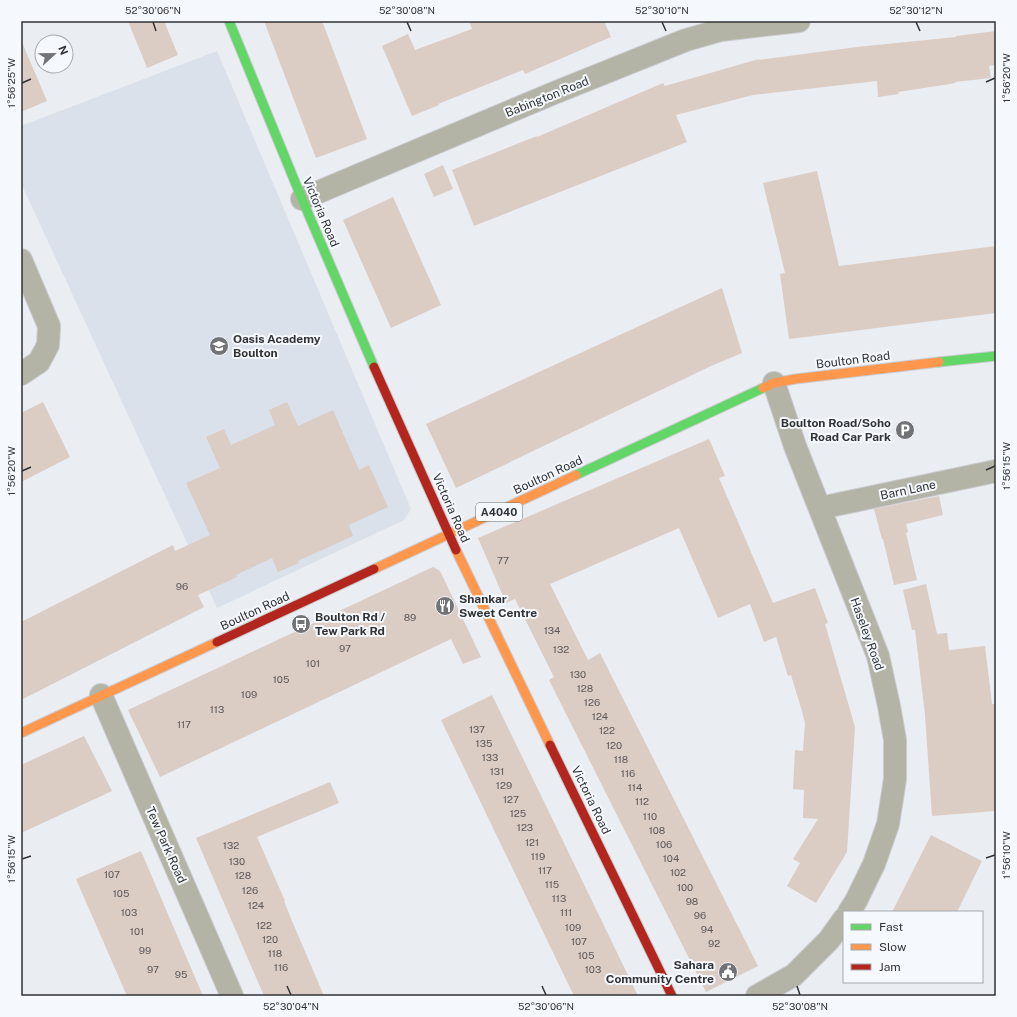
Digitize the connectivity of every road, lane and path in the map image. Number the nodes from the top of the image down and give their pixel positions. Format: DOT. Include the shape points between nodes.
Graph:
graph roads {
  1 [pos="229,21"];
  2 [pos="799,21"];
  3 [pos="302,199"];
  4 [pos="21,260"];
  5 [pos="996,356"];
  6 [pos="21,374"];
  7 [pos="774,383"];
  8 [pos="996,471"];
  9 [pos="820,508"];
  10 [pos="449,535"];
  11 [pos="101,695"];
  12 [pos="21,733"];
  13 [pos="850,911"];
  14 [pos="843,920"];
  15 [pos="232,996"];
  16 [pos="672,996"];
  17 [pos="757,996"];
  1 -- 3 [label="street, Victoria Road"];
  2 -- 3 [label="street, Babington Road" via="721,30 686,40"];
  3 -- 10 [label="street, Victoria Road"];
  4 -- 6 [label="street" via="49,326 48,345 39,362"];
  5 -- 7 [label="street, Boulton Road / A4040"];
  7 -- 9 [label="street, Haseley Road" via="795,446"];
  7 -- 10 [label="street, Boulton Road / A4040"];
  8 -- 9 [label="street, Barn Lane"];
  9 -- 13 [label="street, Haseley Road" via="878,656 895,740 895,779 888,824 874,864"];
  10 -- 11 [label="street, Boulton Road / A4040"];
  10 -- 16 [label="street, Victoria Road"];
  11 -- 12 [label="street, Boulton Road / A4040"];
  11 -- 15 [label="street, Tew Park Road"];
  14 -- 17 [label="street" via="829,940 794,975"];
}
